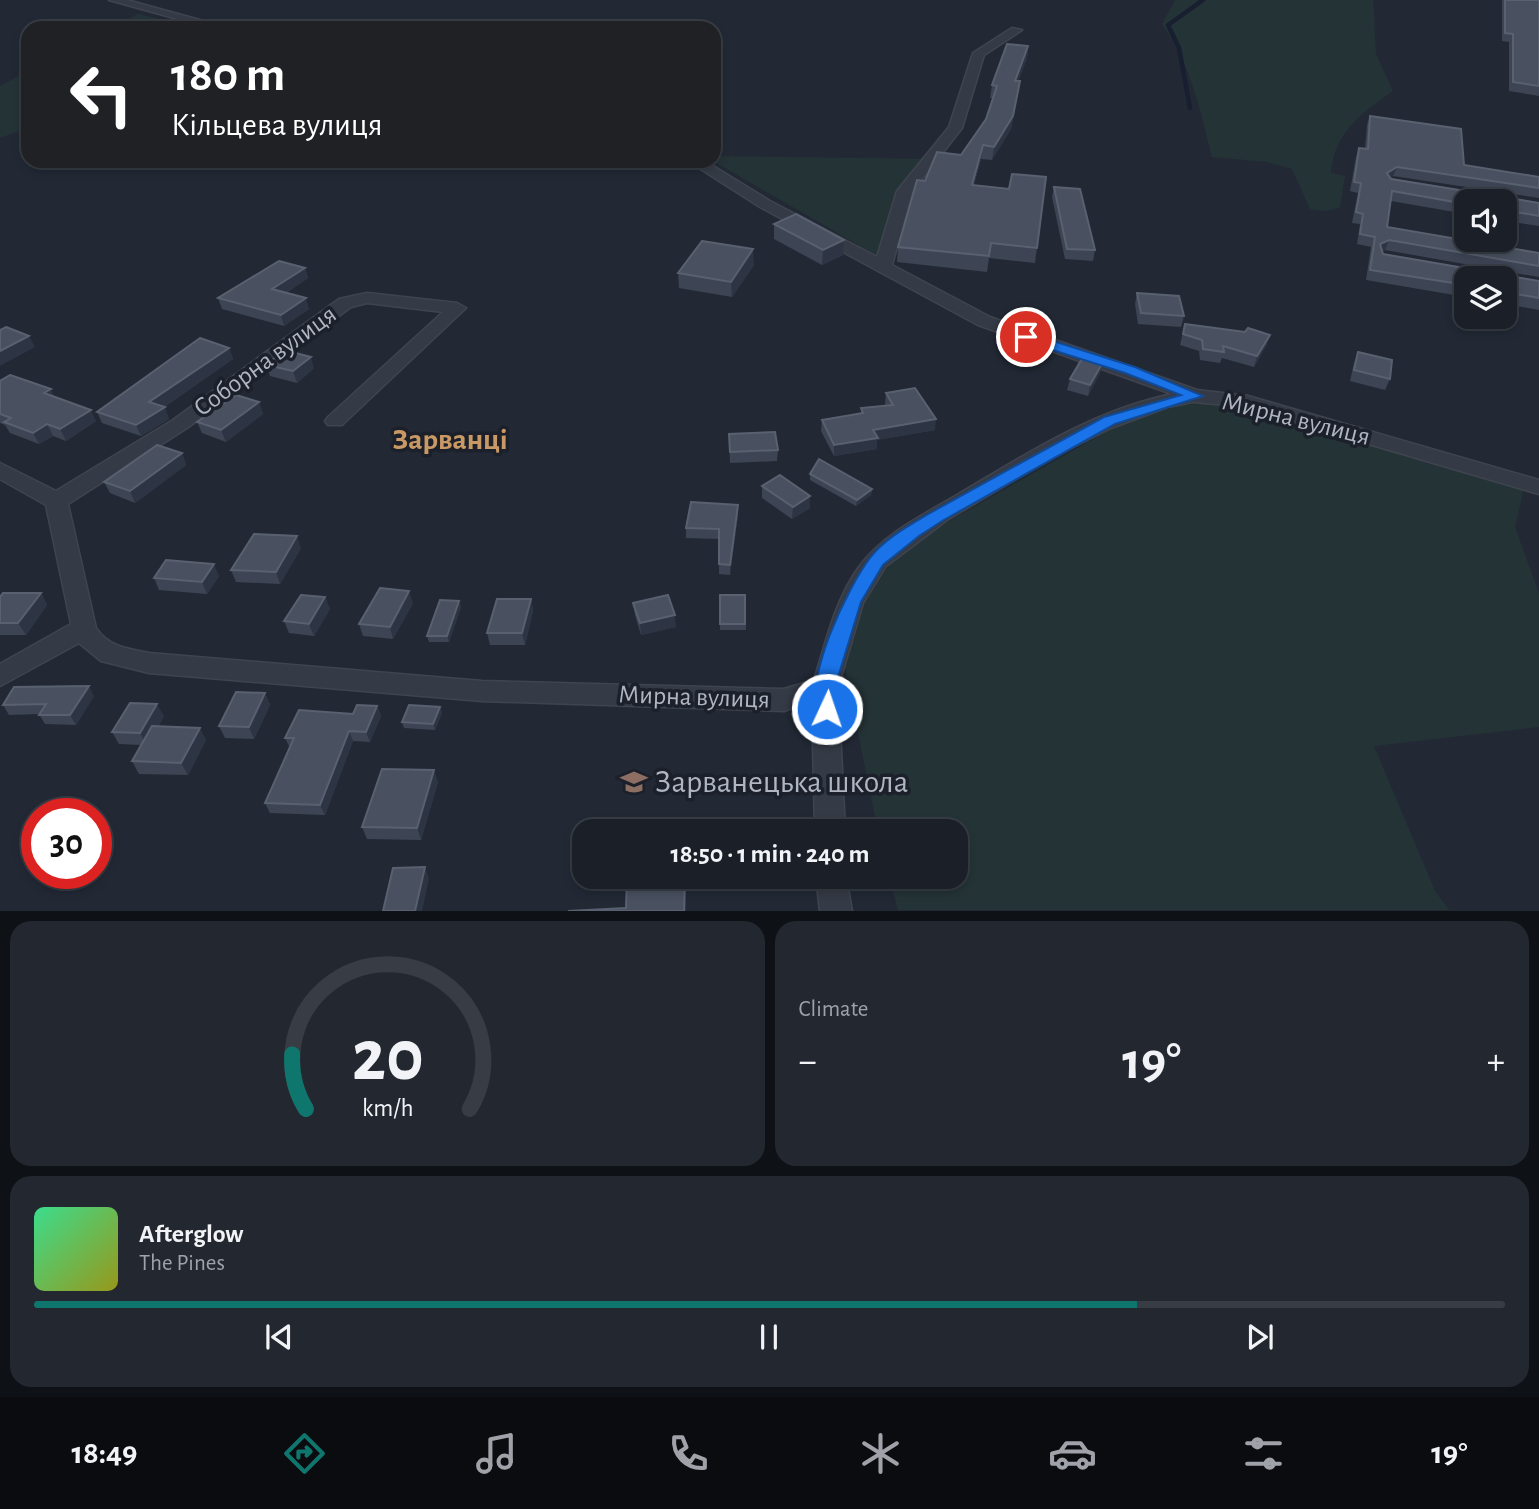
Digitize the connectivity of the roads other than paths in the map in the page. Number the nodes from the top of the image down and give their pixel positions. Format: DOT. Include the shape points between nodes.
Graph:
graph roads {
  1 [pos="114,0"];
  2 [pos="196,21"];
  3 [pos="1016,30"];
  4 [pos="706,168"];
  5 [pos="883,266"];
  6 [pos="1196,396"];
  7 [pos="335,421"];
  8 [pos="0,470"];
  9 [pos="1539,487"];
  10 [pos="56,500"];
  11 [pos="85,628"];
  12 [pos="0,676"];
  13 [pos="825,687"];
  14 [pos="830,819"];
  15 [pos="833,889"];
  16 [pos="836,911"];
  1 -- 2 [label="street"];
  3 -- 5 [label="street" via="979,53 955,128 905,191"];
  4 -- 5 [label="street"];
  5 -- 6 [label="street" via="984,321"];
  6 -- 9 [label="street, Мирна вулиця" via="1241,400"];
  6 -- 13 [label="street, Мирна вулиця" via="1110,420 913,531 877,561 852,602"];
  7 -- 10 [label="street, Соборна вулиця" via="457,308 367,298 345,303 180,424"];
  8 -- 10 [label="street"];
  10 -- 11 [label="street, Мирна вулиця"];
  11 -- 12 [label="street"];
  11 -- 13 [label="street, Мирна вулиця" via="90,643 111,656 149,663 468,690 783,700"];
  13 -- 14 [label="street"];
  15 -- 16 [label="street"];
}
